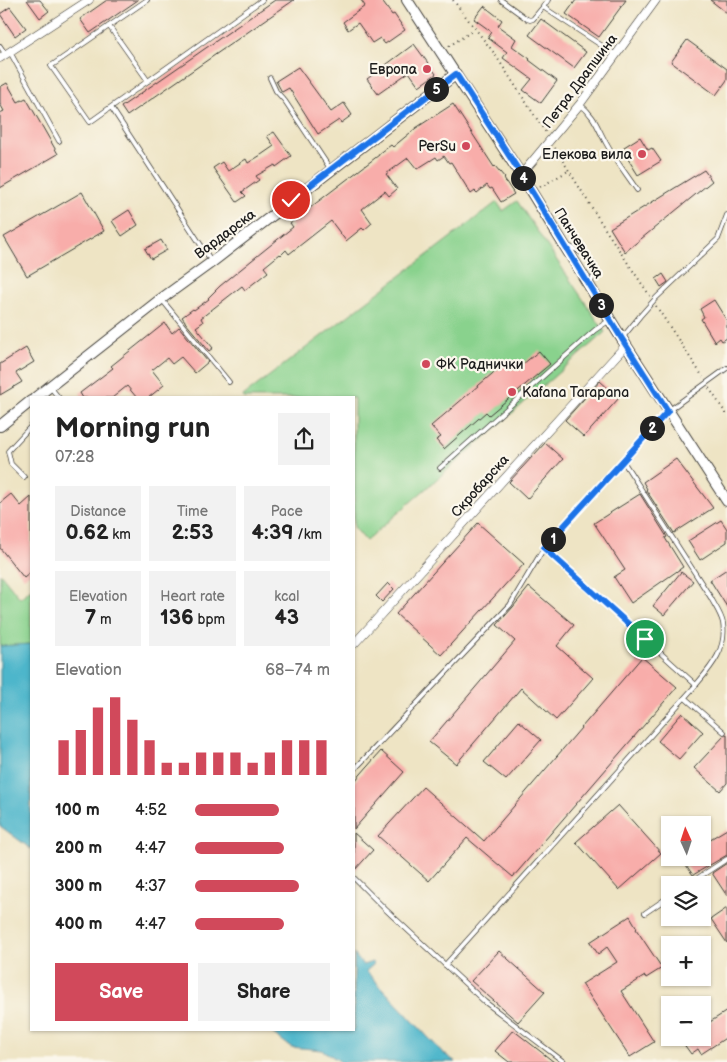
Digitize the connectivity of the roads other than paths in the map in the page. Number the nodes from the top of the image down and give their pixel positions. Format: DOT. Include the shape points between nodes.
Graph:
graph roads {
  1 [pos="89,0"];
  2 [pos="147,0"];
  3 [pos="262,0"];
  4 [pos="407,0"];
  5 [pos="501,0"];
  6 [pos="548,0"];
  7 [pos="656,0"];
  8 [pos="543,6"];
  9 [pos="109,26"];
  10 [pos="0,46"];
  11 [pos="5,55"];
  12 [pos="616,55"];
  13 [pos="456,74"];
  14 [pos="270,78"];
  15 [pos="148,81"];
  16 [pos="580,104"];
  17 [pos="111,107"];
  18 [pos="59,141"];
  19 [pos="331,170"];
  20 [pos="521,174"];
  21 [pos="637,190"];
  22 [pos="727,215"];
  23 [pos="212,262"];
  24 [pos="161,299"];
  25 [pos="610,320"];
  26 [pos="624,342"];
  27 [pos="727,368"];
  28 [pos="229,382"];
  29 [pos="50,386"];
  30 [pos="38,396"];
  31 [pos="58,396"];
  32 [pos="30,402"];
  33 [pos="668,411"];
  34 [pos="0,426"];
  35 [pos="30,427"];
  36 [pos="623,461"];
  37 [pos="440,468"];
  38 [pos="24,477"];
  39 [pos="727,501"];
  40 [pos="544,548"];
  41 [pos="723,621"];
  42 [pos="727,626"];
  43 [pos="355,643"];
  44 [pos="696,685"];
  45 [pos="685,698"];
  46 [pos="724,732"];
  47 [pos="355,769"];
  48 [pos="727,859"];
  49 [pos="701,876"];
  50 [pos="355,879"];
  51 [pos="661,902"];
  52 [pos="645,913"];
  53 [pos="446,965"];
  54 [pos="564,1062"];
  1 -- 11 [label="street"];
  2 -- 9 [label="lane"];
  3 -- 15 [label="lane"];
  4 -- 13 [label="street, Панчевачка"];
  5 -- 8 [label="lane" via="530,20"];
  6 -- 8 [label="lane"];
  7 -- 12 [label="street, Петра Драпшина"];
  8 -- 12 [label="lane"];
  9 -- 15 [label="lane"];
  9 -- 17 [label="lane" via="51,66 90,122"];
  10 -- 11 [label="lane"];
  11 -- 18 [label="lane"];
  12 -- 16 [label="street, Петра Драпшина"];
  13 -- 19 [label="street, Вардарска"];
  13 -- 20 [label="street, Панчевачка"];
  14 -- 19 [label="lane"];
  15 -- 17 [label="lane"];
  16 -- 20 [label="street, Петра Драпшина"];
  16 -- 21 [label="lane" via="590,112 606,144"];
  17 -- 23 [label="lane"];
  19 -- 23 [label="street, Вардарска"];
  20 -- 25 [label="street, Панчевачка"];
  22 -- 26 [label="lane" via="718,239 653,301"];
  23 -- 24 [label="street, Вардарска"];
  24 -- 28 [label="lane"];
  24 -- 29 [label="street, Вардарска"];
  25 -- 26 [label="street, Панчевачка"];
  25 -- 37 [label="lane"];
  26 -- 33 [label="street, Панчевачка"];
  26 -- 43 [label="street, Скробарска"];
  27 -- 33 [label="lane"];
  29 -- 30 [label="street, Вардарска"];
  29 -- 31 [label="lane"];
  32 -- 34 [label="street"];
  33 -- 36 [label="lane"];
  33 -- 39 [label="street, Панчевачка"];
  35 -- 38 [label="lane" via="8,451 11,464"];
  36 -- 40 [label="lane"];
  36 -- 41 [label="lane"];
  40 -- 44 [label="lane"];
  40 -- 47 [label="lane" via="510,605"];
  41 -- 42 [label="lane"];
  41 -- 44 [label="lane" via="724,647"];
  44 -- 45 [label="lane"];
  45 -- 46 [label="lane"];
  45 -- 53 [label="lane"];
  48 -- 49 [label="lane"];
  50 -- 53 [label="lane"];
  51 -- 52 [label="lane"];
  53 -- 54 [label="lane" via="485,1002"];
}
